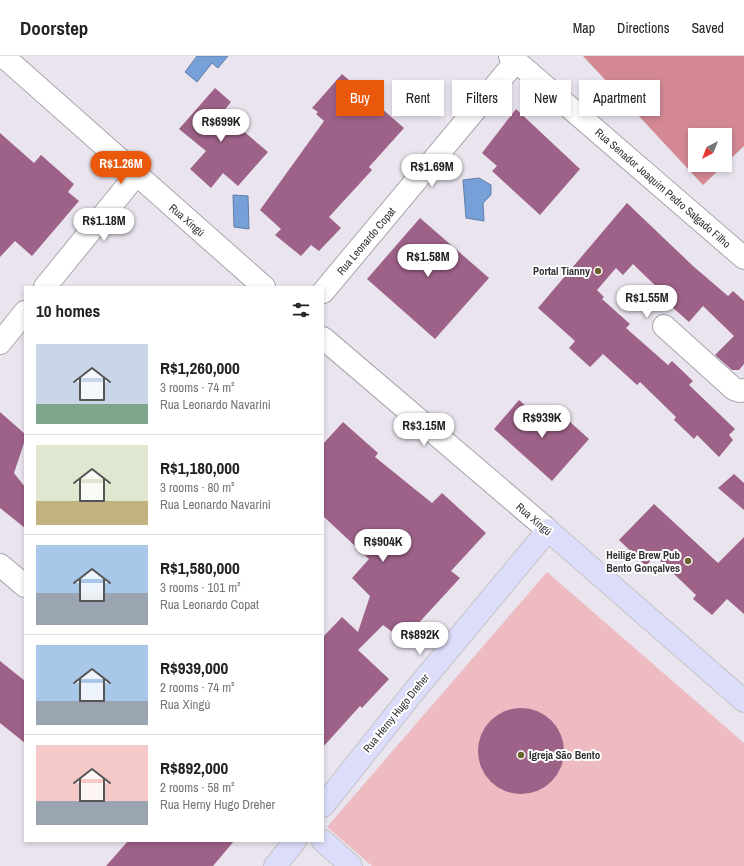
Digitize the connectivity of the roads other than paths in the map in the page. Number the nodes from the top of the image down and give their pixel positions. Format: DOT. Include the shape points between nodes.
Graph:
graph roads {
  1 [pos="2,56"];
  2 [pos="513,58"];
  3 [pos="136,175"];
  4 [pos="744,258"];
  5 [pos="46,286"];
  6 [pos="263,286"];
  7 [pos="324,291"];
  8 [pos="24,313"];
  9 [pos="664,326"];
  10 [pos="324,339"];
  11 [pos="0,343"];
  12 [pos="744,390"];
  13 [pos="548,530"];
  14 [pos="0,565"];
  15 [pos="24,585"];
  16 [pos="744,701"];
  17 [pos="324,805"];
  18 [pos="294,842"];
  19 [pos="324,842"];
  20 [pos="275,866"];
  21 [pos="351,866"];
  1 -- 3 [label="street, Rua Xingú"];
  2 -- 4 [label="street, Rua Senador Joaquim Pedro Salgado Filho"];
  2 -- 7 [label="street, Rua Leonardo Copat"];
  3 -- 5 [label="street"];
  3 -- 6 [label="street, Rua Xingú"];
  8 -- 11 [label="street"];
  9 -- 12 [label="street" via="734,390"];
  10 -- 13 [label="street, Rua Xingú"];
  13 -- 16 [label="main road, Rua Xingú"];
  13 -- 17 [label="main road, Rua Herny Hugo Dreher" via="410,695"];
  14 -- 15 [label="street"];
  18 -- 20 [label="main road"];
  19 -- 21 [label="main road"];
}
